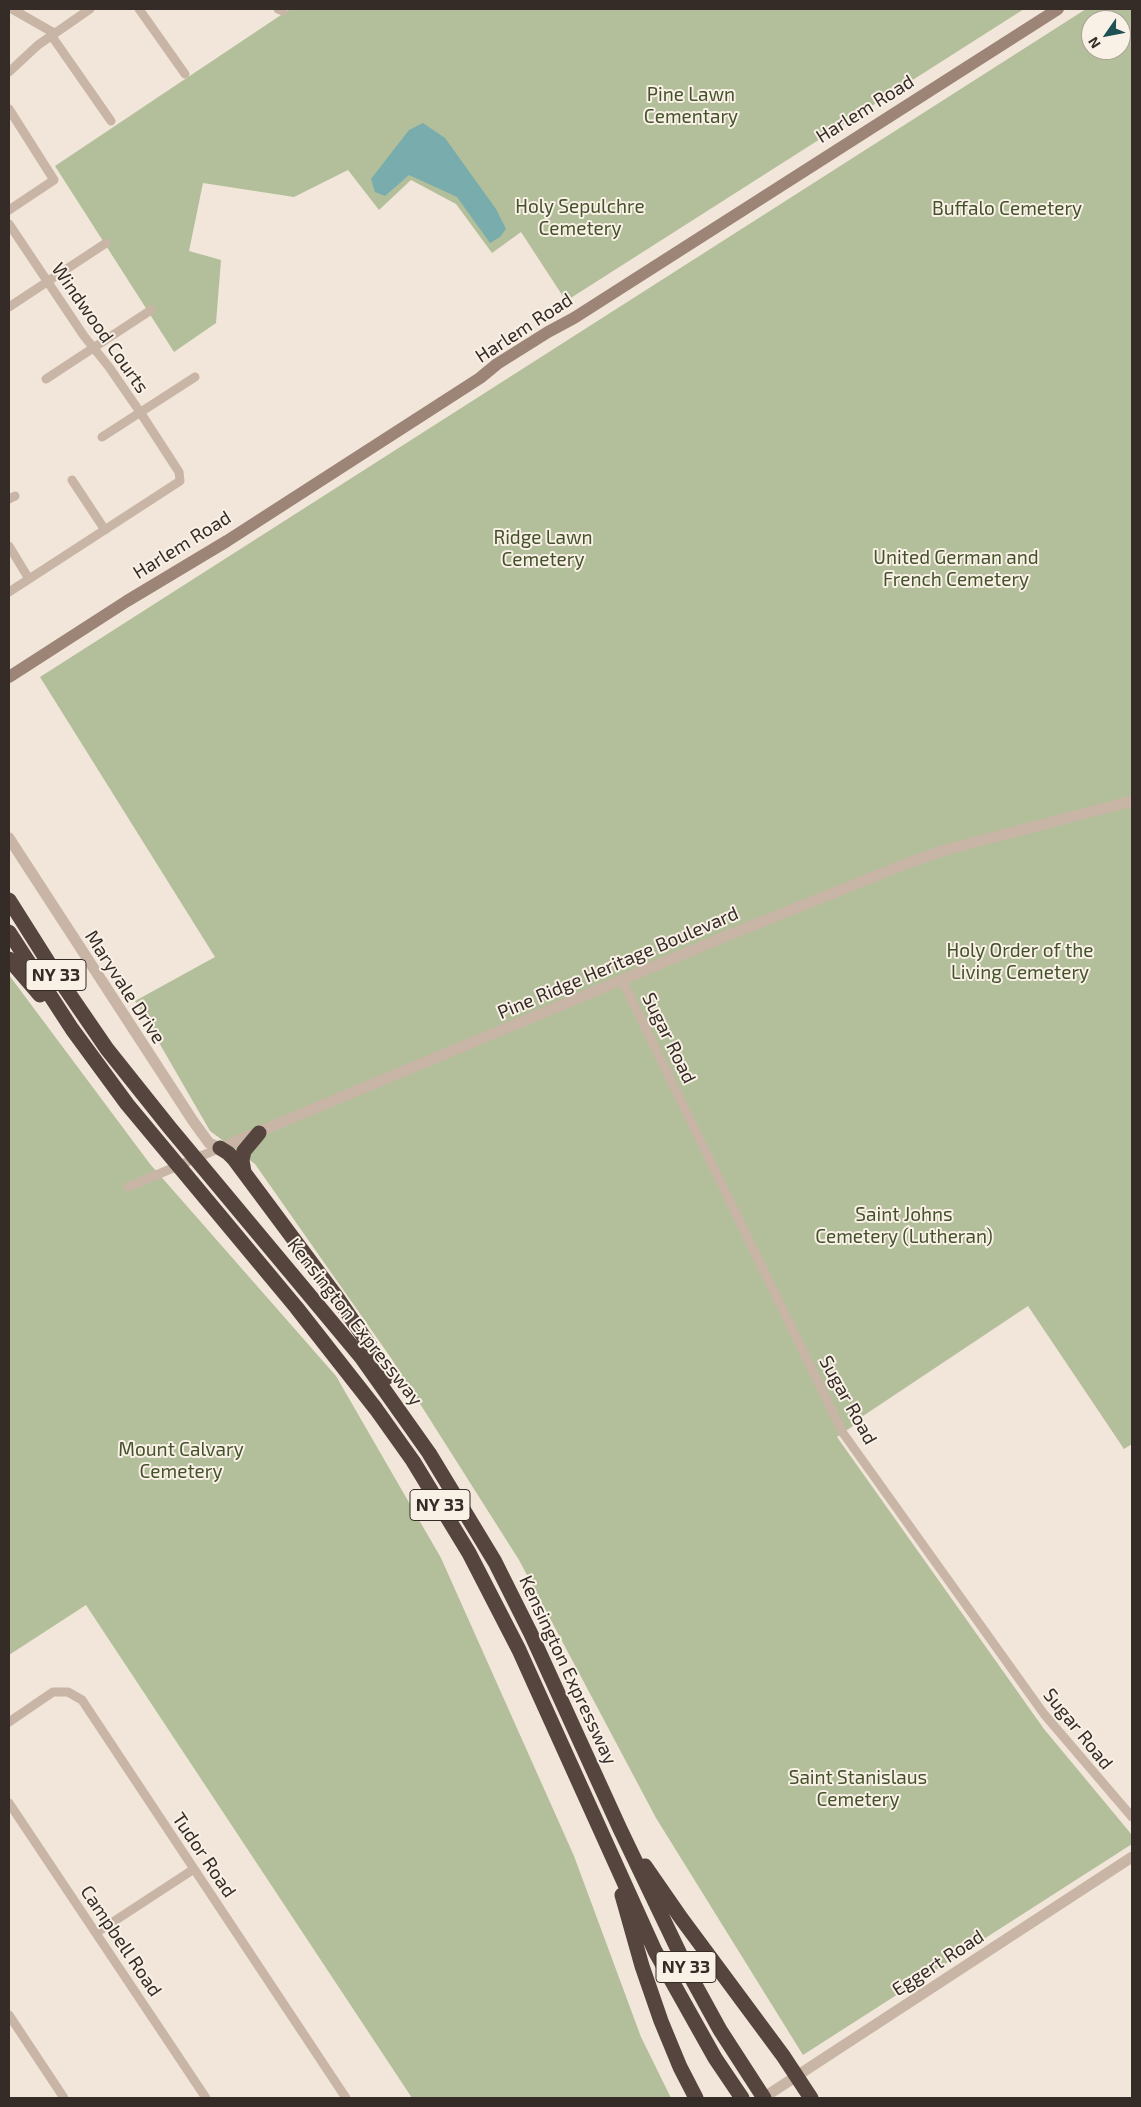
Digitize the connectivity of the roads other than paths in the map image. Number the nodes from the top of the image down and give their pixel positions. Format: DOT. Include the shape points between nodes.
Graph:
graph roads {
  1 [pos="12,9"];
  2 [pos="90,9"];
  3 [pos="139,9"];
  4 [pos="1058,9"];
  5 [pos="52,34"];
  6 [pos="9,72"];
  7 [pos="185,74"];
  8 [pos="9,109"];
  9 [pos="111,121"];
  10 [pos="9,210"];
  11 [pos="9,224"];
  12 [pos="106,243"];
  13 [pos="47,282"];
  14 [pos="9,307"];
  15 [pos="151,310"];
  16 [pos="95,347"];
  17 [pos="194,377"];
  18 [pos="46,379"];
  19 [pos="140,412"];
  20 [pos="102,437"];
  21 [pos="72,480"];
  22 [pos="105,530"];
  23 [pos="9,546"];
  24 [pos="30,579"];
  25 [pos="9,592"];
  26 [pos="9,677"];
  27 [pos="1132,801"];
  28 [pos="9,838"];
  29 [pos="9,900"];
  30 [pos="9,932"];
  31 [pos="9,959"];
  32 [pos="622,980"];
  33 [pos="72,1029"];
  34 [pos="259,1133"];
  35 [pos="214,1151"];
  36 [pos="244,1172"];
  37 [pos="128,1187"];
  38 [pos="405,1417"];
  39 [pos="9,1722"];
  40 [pos="9,1802"];
  41 [pos="1132,1817"];
  42 [pos="620,1829"];
  43 [pos="610,1851"];
  44 [pos="1132,1857"];
  45 [pos="194,1868"];
  46 [pos="96,1933"];
  47 [pos="9,2015"];
  48 [pos="794,2078"];
  49 [pos="64,2098"];
  50 [pos="206,2098"];
  51 [pos="346,2098"];
  52 [pos="696,2098"];
  53 [pos="742,2098"];
  54 [pos="763,2098"];
  55 [pos="811,2098"];
  1 -- 5 [label="street"];
  2 -- 5 [label="street"];
  3 -- 7 [label="street"];
  4 -- 26 [label="main road, Harlem Road"];
  5 -- 6 [label="street"];
  5 -- 9 [label="street"];
  8 -- 10 [label="street" via="54,180"];
  11 -- 13 [label="street, Windwood Courts"];
  12 -- 13 [label="street"];
  13 -- 14 [label="street"];
  13 -- 16 [label="street, Windwood Courts"];
  15 -- 16 [label="street"];
  16 -- 18 [label="street"];
  16 -- 19 [label="street, Windwood Courts"];
  17 -- 19 [label="street"];
  19 -- 20 [label="street, Windwood Courts"];
  19 -- 22 [label="street" via="179,472 180,481"];
  21 -- 22 [label="street"];
  22 -- 24 [label="street"];
  23 -- 24 [label="street"];
  24 -- 25 [label="street"];
  27 -- 32 [label="street, Pine Ridge Heritage Boulevard" via="908,862"];
  28 -- 35 [label="street, Maryvale Drive"];
  29 -- 38 [label="highway, Kensington Expressway / NY 33" via="107,1049 361,1357"];
  30 -- 33 [label="highway, Kensington Expressway / NY 33"];
  31 -- 33 [label="highway"];
  32 -- 34 [label="street, Pine Ridge Heritage Boulevard"];
  32 -- 41 [label="street, Sugar Road" via="843,1433 1044,1714"];
  33 -- 43 [label="highway, Kensington Expressway / NY 33" via="121,1097 337,1358 413,1461 469,1553 519,1650"];
  34 -- 35 [label="street, Pine Ridge Heritage Boulevard"];
  34 -- 36 [label="highway" via="244,1151"];
  35 -- 36 [label="highway" via="228,1153"];
  35 -- 37 [label="street, Pine Ridge Heritage Boulevard"];
  36 -- 38 [label="highway" via="370,1346"];
  38 -- 42 [label="highway, Kensington Expressway / NY 33" via="495,1562"];
  39 -- 45 [label="street, Tudor Road" via="53,1692 68,1692 82,1700"];
  40 -- 46 [label="street, Campbell Road"];
  42 -- 48 [label="highway"];
  42 -- 54 [label="highway, Kensington Expressway / NY 33" via="692,1979"];
  43 -- 52 [label="highway" via="646,1980 671,2047"];
  43 -- 53 [label="highway, Kensington Expressway / NY 33" via="656,1950 715,2058"];
  44 -- 48 [label="street, Eggert Road"];
  45 -- 46 [label="street"];
  45 -- 51 [label="street, Tudor Road"];
  46 -- 50 [label="street, Campbell Road"];
  47 -- 49 [label="street"];
  48 -- 54 [label="street, Eggert Road"];
  48 -- 55 [label="highway"];
}
